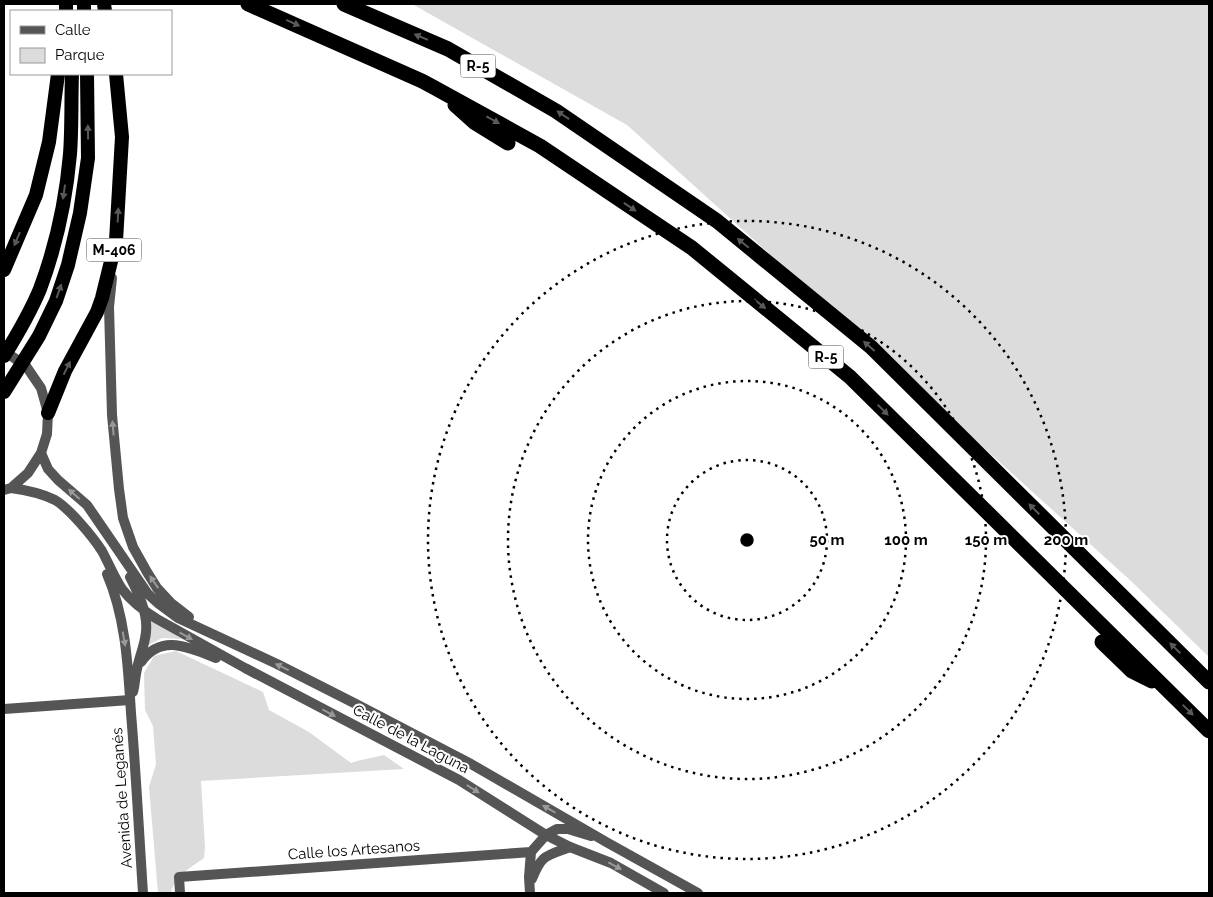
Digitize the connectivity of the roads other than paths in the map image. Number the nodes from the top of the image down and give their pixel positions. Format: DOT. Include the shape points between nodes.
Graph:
graph roads {
  1 [pos="248,4"];
  2 [pos="344,4"];
  3 [pos="58,75"];
  4 [pos="72,75"];
  5 [pos="87,75"];
  6 [pos="116,75"];
  7 [pos="435,88"];
  8 [pos="508,143"];
  9 [pos="116,241"];
  10 [pos="4,270"];
  11 [pos="4,350"];
  12 [pos="4,356"];
  13 [pos="6,390"];
  14 [pos="48,413"];
  15 [pos="41,454"];
  16 [pos="7,489"];
  17 [pos="85,528"];
  18 [pos="106,531"];
  19 [pos="144,611"];
  20 [pos="217,635"];
  21 [pos="1102,642"];
  22 [pos="244,668"];
  23 [pos="137,669"];
  24 [pos="1209,682"];
  25 [pos="1167,689"];
  26 [pos="130,700"];
  27 [pos="4,709"];
  28 [pos="1209,731"];
  29 [pos="546,835"];
  30 [pos="604,841"];
  31 [pos="570,847"];
  32 [pos="531,852"];
  33 [pos="529,889"];
  34 [pos="143,893"];
  35 [pos="180,893"];
  36 [pos="664,893"];
  37 [pos="698,893"];
  1 -- 7 [label="highway, R-5, one-way"];
  24 -- 2 [label="highway, R-5, one-way" via="871,347 717,221 556,110 448,49"];
  3 -- 10 [label="highway, one-way" via="49,142 36,195"];
  4 -- 12 [label="highway, one-way" via="70,154 51,255 23,325"];
  13 -- 5 [label="highway, M-406, one-way" via="56,301 80,213 88,158"];
  9 -- 6 [label="highway, M-406, one-way" via="122,137"];
  7 -- 8 [label="highway" via="474,122"];
  7 -- 25 [label="highway, R-5, one-way" via="540,146 692,248 842,371"];
  14 -- 9 [label="highway, M-406, one-way" via="65,372 97,312"];
  20 -- 9 [label="street, one-way" via="183,613 157,588 133,547 123,518 112,415 109,307"];
  11 -- 14 [label="street" via="26,366 41,388"];
  14 -- 15 [label="street" via="47,434"];
  15 -- 16 [label="street" via="28,473"];
  18 -- 15 [label="street, one-way" via="87,505 48,469"];
  16 -- 17 [label="street" via="35,492 57,501"];
  17 -- 19 [label="street, Calle de la Laguna" via="116,580"];
  17 -- 26 [label="street, Avenida de Leganés, one-way" via="118,603"];
  18 -- 19 [label="street, Avenida de Leganés"];
  18 -- 20 [label="street" via="148,594 178,618"];
  19 -- 22 [label="street, Calle de la Laguna, one-way"];
  19 -- 23 [label="street, Avenida de Leganés" via="146,630"];
  30 -- 20 [label="street, Calle de la Laguna, one-way" via="471,764"];
  21 -- 25 [label="highway" via="1132,670"];
  22 -- 23 [label="street" via="180,645 168,644 147,654"];
  22 -- 29 [label="street, Calle de la Laguna, one-way" via="459,780"];
  23 -- 26 [label="street, Avenida de Leganés"];
  25 -- 28 [label="highway, R-5, one-way"];
  26 -- 27 [label="street"];
  26 -- 34 [label="street, Avenida de Leganés"];
  29 -- 30 [label="street" via="557,829 568,829"];
  29 -- 31 [label="street, Calle de la Laguna"];
  29 -- 32 [label="street"];
  30 -- 37 [label="street, Calle de la Laguna"];
  31 -- 33 [label="street" via="542,859"];
  31 -- 36 [label="street, Calle de la Laguna, one-way" via="611,863"];
  32 -- 33 [label="street"];
  32 -- 35 [label="street, Calle los Artesanos" via="179,877"];
}
